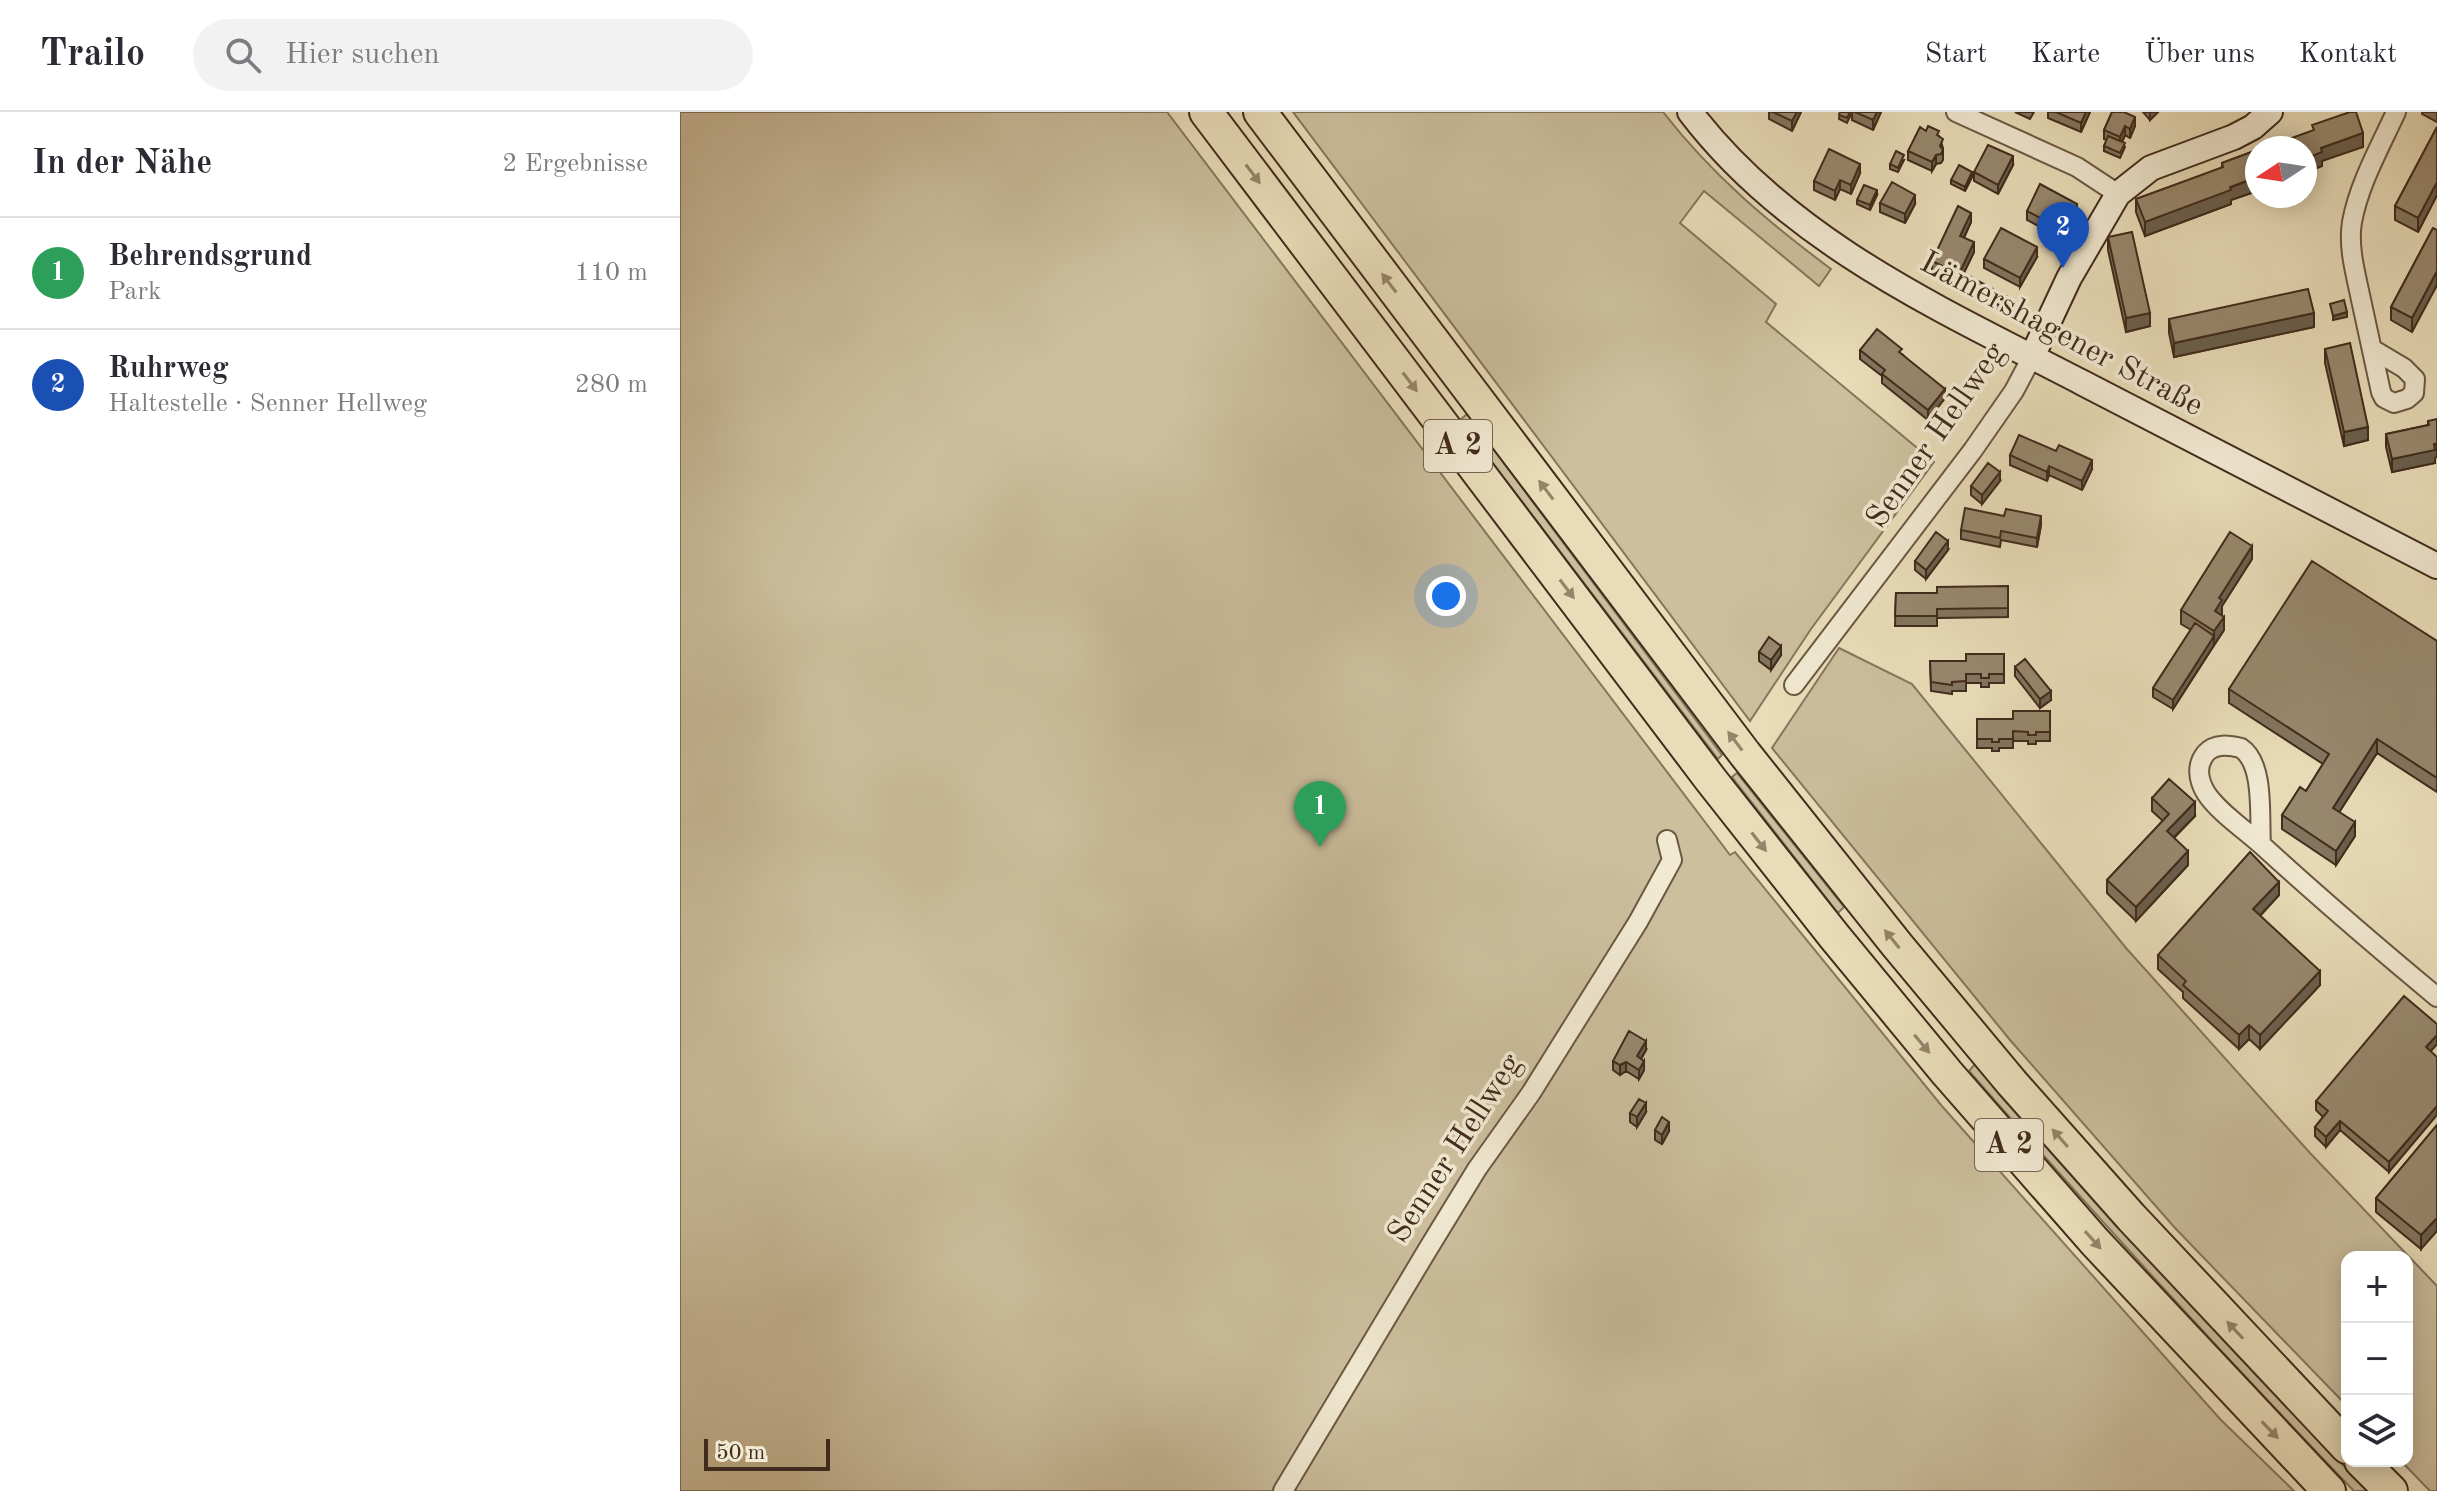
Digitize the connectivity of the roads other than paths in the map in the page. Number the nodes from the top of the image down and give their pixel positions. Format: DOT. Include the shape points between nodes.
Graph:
graph roads {
  1 [pos="1206,112"];
  2 [pos="1260,112"];
  3 [pos="1690,112"];
  4 [pos="1956,112"];
  5 [pos="2270,112"];
  6 [pos="2396,112"];
  7 [pos="2118,194"];
  8 [pos="2372,349"];
  9 [pos="2032,357"];
  10 [pos="2437,566"];
  11 [pos="1794,685"];
  12 [pos="1667,840"];
  13 [pos="2261,844"];
  14 [pos="2437,997"];
  15 [pos="2341,1441"];
  16 [pos="2367,1467"];
  17 [pos="1283,1491"];
  18 [pos="2329,1491"];
  19 [pos="2391,1491"];
  1 -- 18 [label="highway, A 2, one-way" via="1843,948 2095,1242"];
  15 -- 2 [label="highway, A 2, one-way" via="2131,1217 1897,945 1745,754"];
  3 -- 9 [label="main road, Lämershagener Straße" via="1740,169 1822,237 1901,287"];
  4 -- 7 [label="street" via="2077,167"];
  5 -- 7 [label="main road, Senner Hellweg" via="2234,137 2151,168"];
  6 -- 8 [label="street" via="2352,224 2352,256"];
  7 -- 9 [label="main road, Senner Hellweg"];
  9 -- 10 [label="main road, Lämershagener Straße"];
  9 -- 11 [label="street, Senner Hellweg" via="1973,450"];
  12 -- 17 [label="street, Senner Hellweg" via="1672,860 1638,922 1477,1169"];
  13 -- 13 [label="street" via="2253,761 2241,748 2211,749 2200,764 2204,790"];
  13 -- 14 [label="street"];
  16 -- 19 [label="highway"];
}
